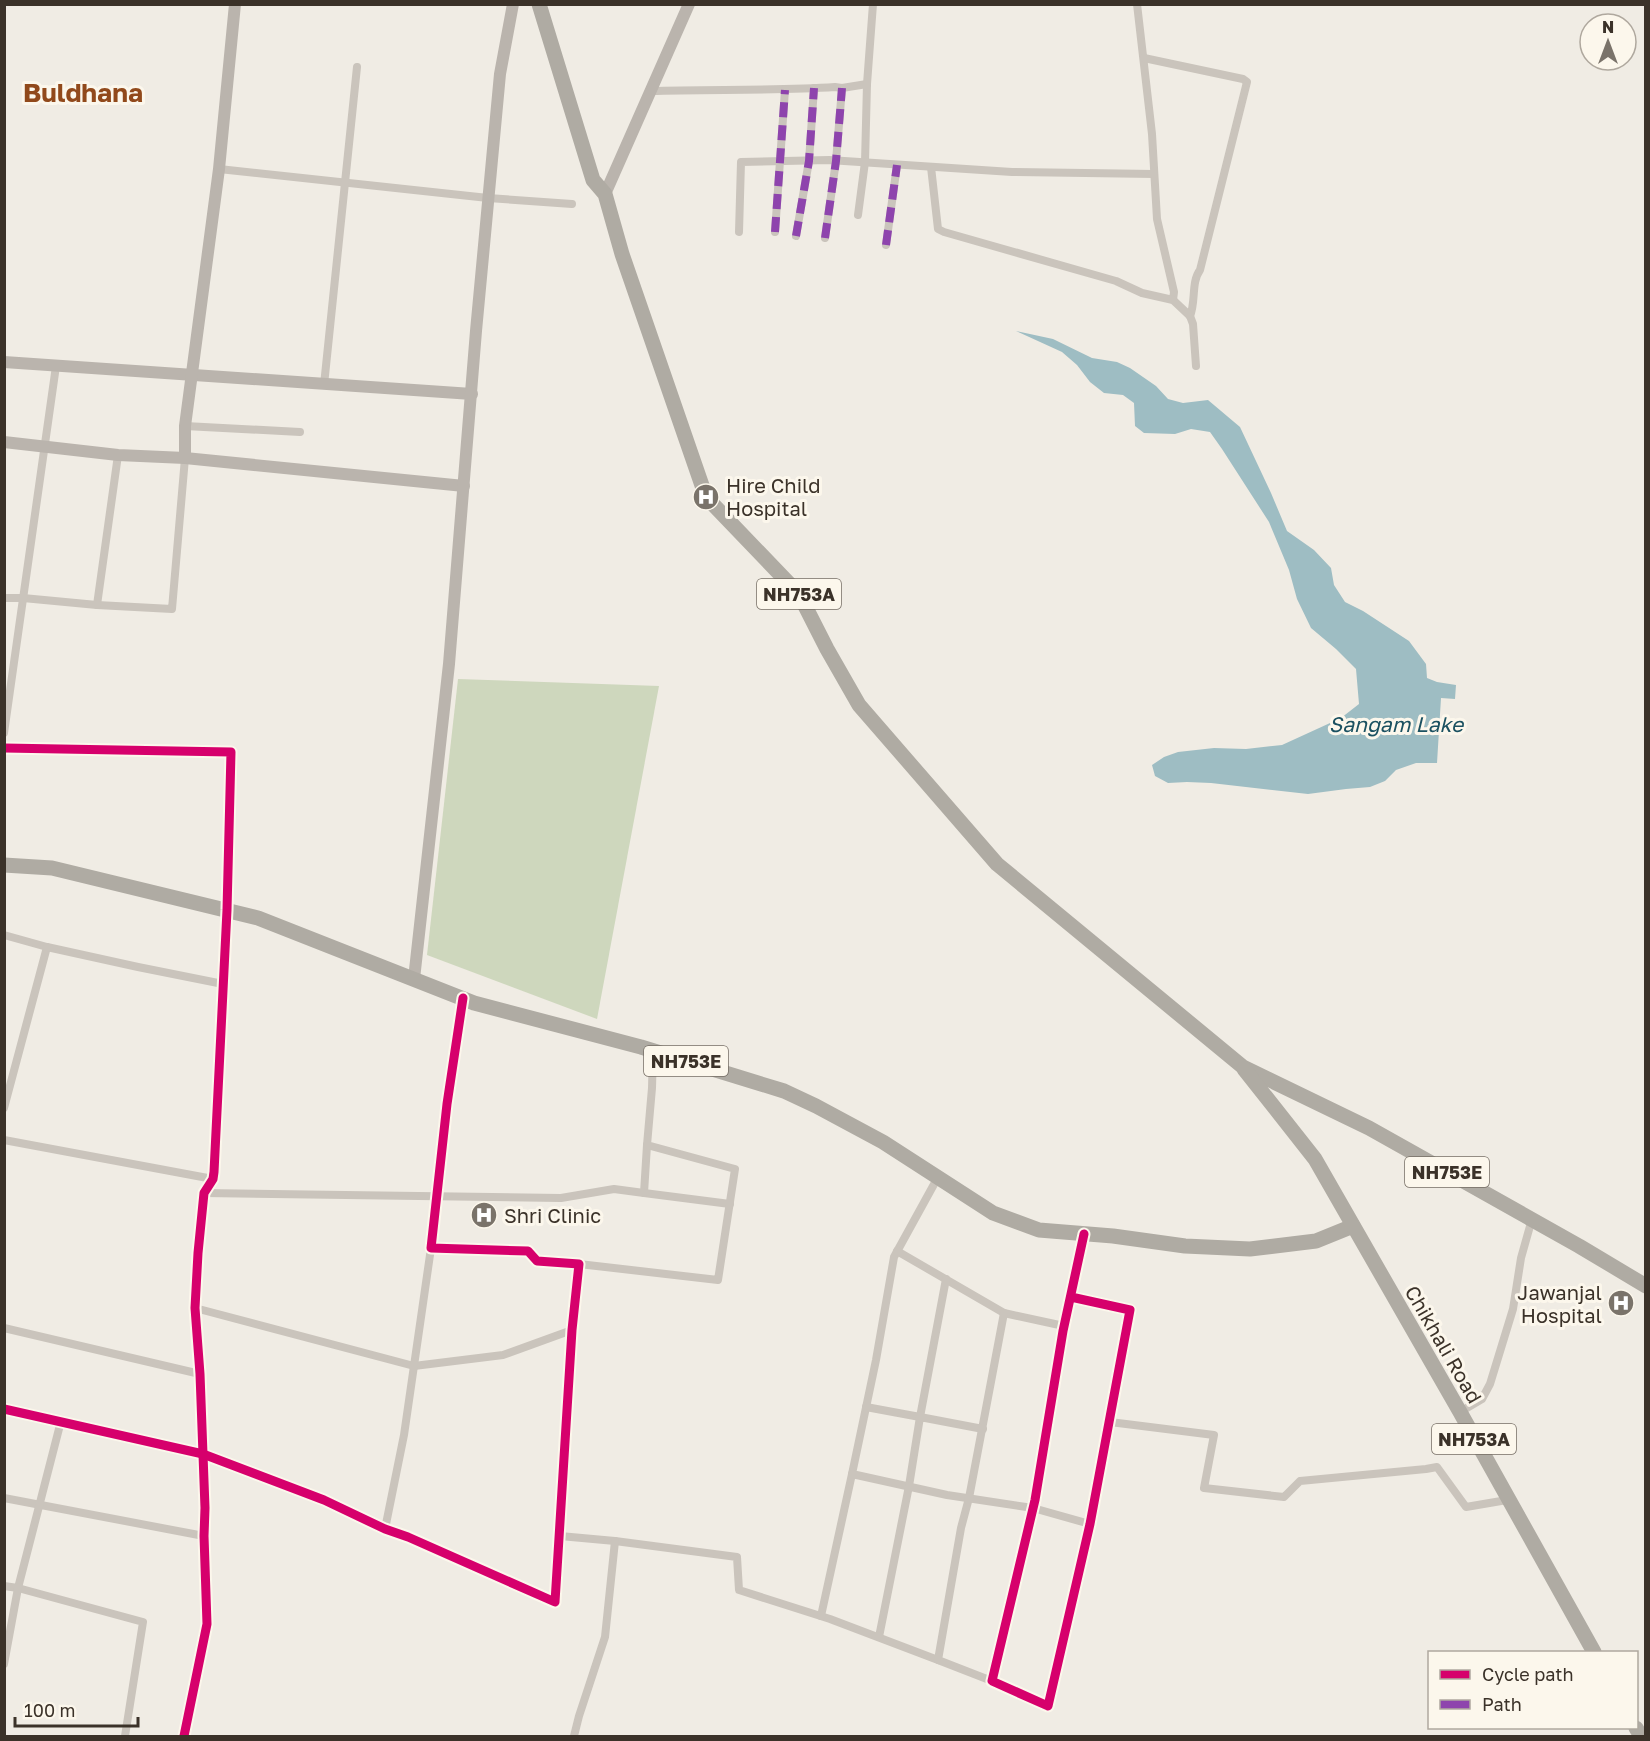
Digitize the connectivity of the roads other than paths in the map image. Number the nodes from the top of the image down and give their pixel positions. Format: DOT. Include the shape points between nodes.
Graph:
graph roads {
  1 [pos="236,4"];
  2 [pos="513,4"];
  3 [pos="539,4"];
  4 [pos="689,4"];
  5 [pos="873,4"];
  6 [pos="1137,4"];
  7 [pos="1144,58"];
  8 [pos="357,67"];
  9 [pos="867,84"];
  10 [pos="814,88"];
  11 [pos="842,88"];
  12 [pos="785,90"];
  13 [pos="650,91"];
  14 [pos="779,161"];
  15 [pos="809,161"];
  16 [pos="836,161"];
  17 [pos="865,162"];
  18 [pos="897,165"];
  19 [pos="931,167"];
  20 [pos="219,169"];
  21 [pos="1154,174"];
  22 [pos="344,182"];
  23 [pos="605,194"];
  24 [pos="489,198"];
  25 [pos="572,204"];
  26 [pos="858,215"];
  27 [pos="739,231"];
  28 [pos="775,232"];
  29 [pos="796,236"];
  30 [pos="825,238"];
  31 [pos="886,245"];
  32 [pos="1173,300"];
  33 [pos="1190,316"];
  34 [pos="4,362"];
  35 [pos="56,366"];
  36 [pos="1196,366"];
  37 [pos="190,373"];
  38 [pos="324,385"];
  39 [pos="472,394"];
  40 [pos="184,426"];
  41 [pos="300,432"];
  42 [pos="4,442"];
  43 [pos="44,446"];
  44 [pos="118,455"];
  45 [pos="185,458"];
  46 [pos="464,486"];
  47 [pos="4,598"];
  48 [pos="23,598"];
  49 [pos="97,605"];
  50 [pos="4,734"];
  51 [pos="4,748"];
  52 [pos="4,865"];
  53 [pos="227,910"];
  54 [pos="4,935"];
  55 [pos="47,947"];
  56 [pos="414,979"];
  57 [pos="223,984"];
  58 [pos="463,998"];
  59 [pos="653,1051"];
  60 [pos="1243,1067"];
  61 [pos="4,1108"];
  62 [pos="4,1140"];
  63 [pos="647,1145"];
  64 [pos="938,1177"];
  65 [pos="213,1179"];
  66 [pos="204,1193"];
  67 [pos="644,1193"];
  68 [pos="437,1197"];
  69 [pos="730,1204"];
  70 [pos="1532,1220"];
  71 [pos="1353,1226"];
  72 [pos="1084,1234"];
  73 [pos="431,1248"];
  74 [pos="897,1251"];
  75 [pos="579,1264"];
  76 [pos="946,1280"];
  77 [pos="1646,1286"];
  78 [pos="1071,1297"];
  79 [pos="195,1308"];
  80 [pos="1004,1313"];
  81 [pos="1064,1326"];
  82 [pos="4,1328"];
  83 [pos="572,1330"];
  84 [pos="414,1366"];
  85 [pos="200,1374"];
  86 [pos="866,1407"];
  87 [pos="4,1408"];
  88 [pos="1460,1412"];
  89 [pos="920,1417"];
  90 [pos="61,1421"];
  91 [pos="1110,1422"];
  92 [pos="983,1429"];
  93 [pos="202,1454"];
  94 [pos="852,1474"];
  95 [pos="909,1486"];
  96 [pos="4,1498"];
  97 [pos="969,1498"];
  98 [pos="1507,1500"];
  99 [pos="39,1505"];
  100 [pos="1033,1508"];
  101 [pos="1090,1524"];
  102 [pos="385,1529"];
  103 [pos="204,1536"];
  104 [pos="560,1536"];
  105 [pos="615,1541"];
  106 [pos="4,1586"];
  107 [pos="18,1588"];
  108 [pos="821,1616"];
  109 [pos="879,1637"];
  110 [pos="1593,1651"];
  111 [pos="938,1660"];
  112 [pos="4,1664"];
  113 [pos="992,1681"];
  114 [pos="125,1737"];
  115 [pos="184,1737"];
  116 [pos="574,1737"];
  1 -- 20 [label="street"];
  2 -- 24 [label="street" via="500,74"];
  3 -- 23 [label="highway, NH753A" via="593,180"];
  4 -- 13 [label="street"];
  5 -- 9 [label="street"];
  6 -- 7 [label="street"];
  7 -- 21 [label="street"];
  7 -- 33 [label="street" via="1247,82 1196,275"];
  8 -- 22 [label="street"];
  9 -- 11 [label="street"];
  9 -- 17 [label="street"];
  10 -- 11 [label="street"];
  10 -- 12 [label="street"];
  10 -- 15 [label="street"];
  11 -- 16 [label="street"];
  12 -- 13 [label="street"];
  12 -- 14 [label="street"];
  13 -- 23 [label="street"];
  14 -- 15 [label="street"];
  14 -- 27 [label="street" via="741,162"];
  14 -- 28 [label="street"];
  15 -- 16 [label="street"];
  15 -- 29 [label="street"];
  16 -- 17 [label="street"];
  16 -- 30 [label="street"];
  17 -- 18 [label="street"];
  17 -- 26 [label="street"];
  18 -- 19 [label="street"];
  18 -- 31 [label="street"];
  19 -- 21 [label="street"];
  19 -- 32 [label="street" via="939,229 944,232"];
  20 -- 22 [label="street"];
  20 -- 37 [label="street"];
  21 -- 32 [label="street" via="1157,219"];
  22 -- 24 [label="street"];
  22 -- 38 [label="street"];
  23 -- 60 [label="highway, NH753A" via="706,497 799,594 859,705 997,864"];
  24 -- 25 [label="street"];
  24 -- 39 [label="street"];
  32 -- 33 [label="street"];
  33 -- 36 [label="street"];
  34 -- 35 [label="street"];
  35 -- 37 [label="street"];
  35 -- 43 [label="street"];
  37 -- 38 [label="street"];
  37 -- 40 [label="street"];
  38 -- 39 [label="street"];
  39 -- 46 [label="street"];
  40 -- 41 [label="street"];
  40 -- 45 [label="street"];
  42 -- 43 [label="street"];
  43 -- 44 [label="street"];
  43 -- 48 [label="street"];
  44 -- 45 [label="street"];
  44 -- 49 [label="street"];
  45 -- 46 [label="street"];
  45 -- 49 [label="street" via="172,609"];
  46 -- 56 [label="street" via="449,664"];
  47 -- 48 [label="street"];
  48 -- 49 [label="street"];
  48 -- 50 [label="street"];
  51 -- 53 [label="street" via="231,752"];
  52 -- 53 [label="highway, NH753E" via="52,868"];
  53 -- 56 [label="highway, NH753E" via="258,918"];
  53 -- 57 [label="street"];
  54 -- 55 [label="street"];
  55 -- 57 [label="street"];
  55 -- 61 [label="street"];
  56 -- 58 [label="highway, NH753E"];
  57 -- 65 [label="street"];
  58 -- 59 [label="highway, NH753E"];
  58 -- 68 [label="street"];
  59 -- 63 [label="street"];
  59 -- 64 [label="highway, NH753E" via="784,1091 883,1142"];
  60 -- 70 [label="highway, NH753E" via="1369,1128"];
  60 -- 71 [label="highway, Chikhali Road / NH753A" via="1315,1160"];
  62 -- 65 [label="street"];
  63 -- 67 [label="street"];
  63 -- 69 [label="street" via="735,1169"];
  64 -- 72 [label="highway, NH753E" via="993,1213 1039,1230"];
  64 -- 74 [label="street"];
  65 -- 66 [label="street"];
  66 -- 68 [label="street"];
  66 -- 79 [label="street"];
  67 -- 68 [label="street" via="614,1189 561,1198"];
  67 -- 69 [label="street"];
  68 -- 73 [label="street"];
  69 -- 75 [label="street" via="718,1280"];
  70 -- 77 [label="highway, NH753E"];
  70 -- 88 [label="street" via="1513,1309 1490,1384 1482,1399"];
  71 -- 72 [label="highway, NH753E" via="1316,1240 1250,1250"];
  71 -- 88 [label="highway, Chikhali Road / NH753A"];
  72 -- 78 [label="street"];
  73 -- 75 [label="street" via="528,1251 537,1261"];
  73 -- 84 [label="street"];
  74 -- 76 [label="street"];
  74 -- 86 [label="street"];
  75 -- 83 [label="street"];
  76 -- 80 [label="street"];
  76 -- 89 [label="street"];
  78 -- 81 [label="street"];
  78 -- 91 [label="street" via="1130,1310"];
  79 -- 84 [label="street"];
  79 -- 85 [label="street"];
  80 -- 81 [label="street"];
  80 -- 92 [label="street"];
  81 -- 100 [label="street"];
  82 -- 85 [label="street"];
  83 -- 84 [label="street" via="503,1355"];
  83 -- 104 [label="street"];
  84 -- 102 [label="street"];
  85 -- 93 [label="street"];
  86 -- 89 [label="street"];
  86 -- 94 [label="street"];
  87 -- 90 [label="street"];
  88 -- 98 [label="highway, Chikhali Road / NH753A"];
  89 -- 92 [label="street"];
  89 -- 95 [label="street"];
  90 -- 93 [label="street"];
  90 -- 99 [label="street"];
  91 -- 98 [label="street" via="1214,1435 1204,1488 1284,1497 1300,1481 1437,1467 1466,1507"];
  91 -- 101 [label="street"];
  92 -- 97 [label="street"];
  93 -- 102 [label="street" via="324,1500"];
  93 -- 103 [label="street"];
  94 -- 95 [label="street"];
  94 -- 108 [label="street"];
  95 -- 97 [label="street"];
  95 -- 109 [label="street"];
  96 -- 99 [label="street"];
  97 -- 100 [label="street"];
  97 -- 111 [label="street"];
  98 -- 110 [label="highway, Chikhali Road / NH753A"];
  99 -- 103 [label="street"];
  99 -- 107 [label="street"];
  100 -- 101 [label="street"];
  100 -- 113 [label="street"];
  101 -- 113 [label="street" via="1048,1706"];
  102 -- 104 [label="street" via="555,1602"];
  103 -- 115 [label="street" via="207,1624"];
  104 -- 105 [label="street"];
  105 -- 108 [label="street" via="737,1557 739,1590"];
  105 -- 116 [label="street" via="605,1637"];
  106 -- 107 [label="street"];
  107 -- 112 [label="street"];
  107 -- 114 [label="street" via="143,1622"];
  108 -- 109 [label="street"];
  109 -- 111 [label="street"];
  111 -- 113 [label="street"];
}
